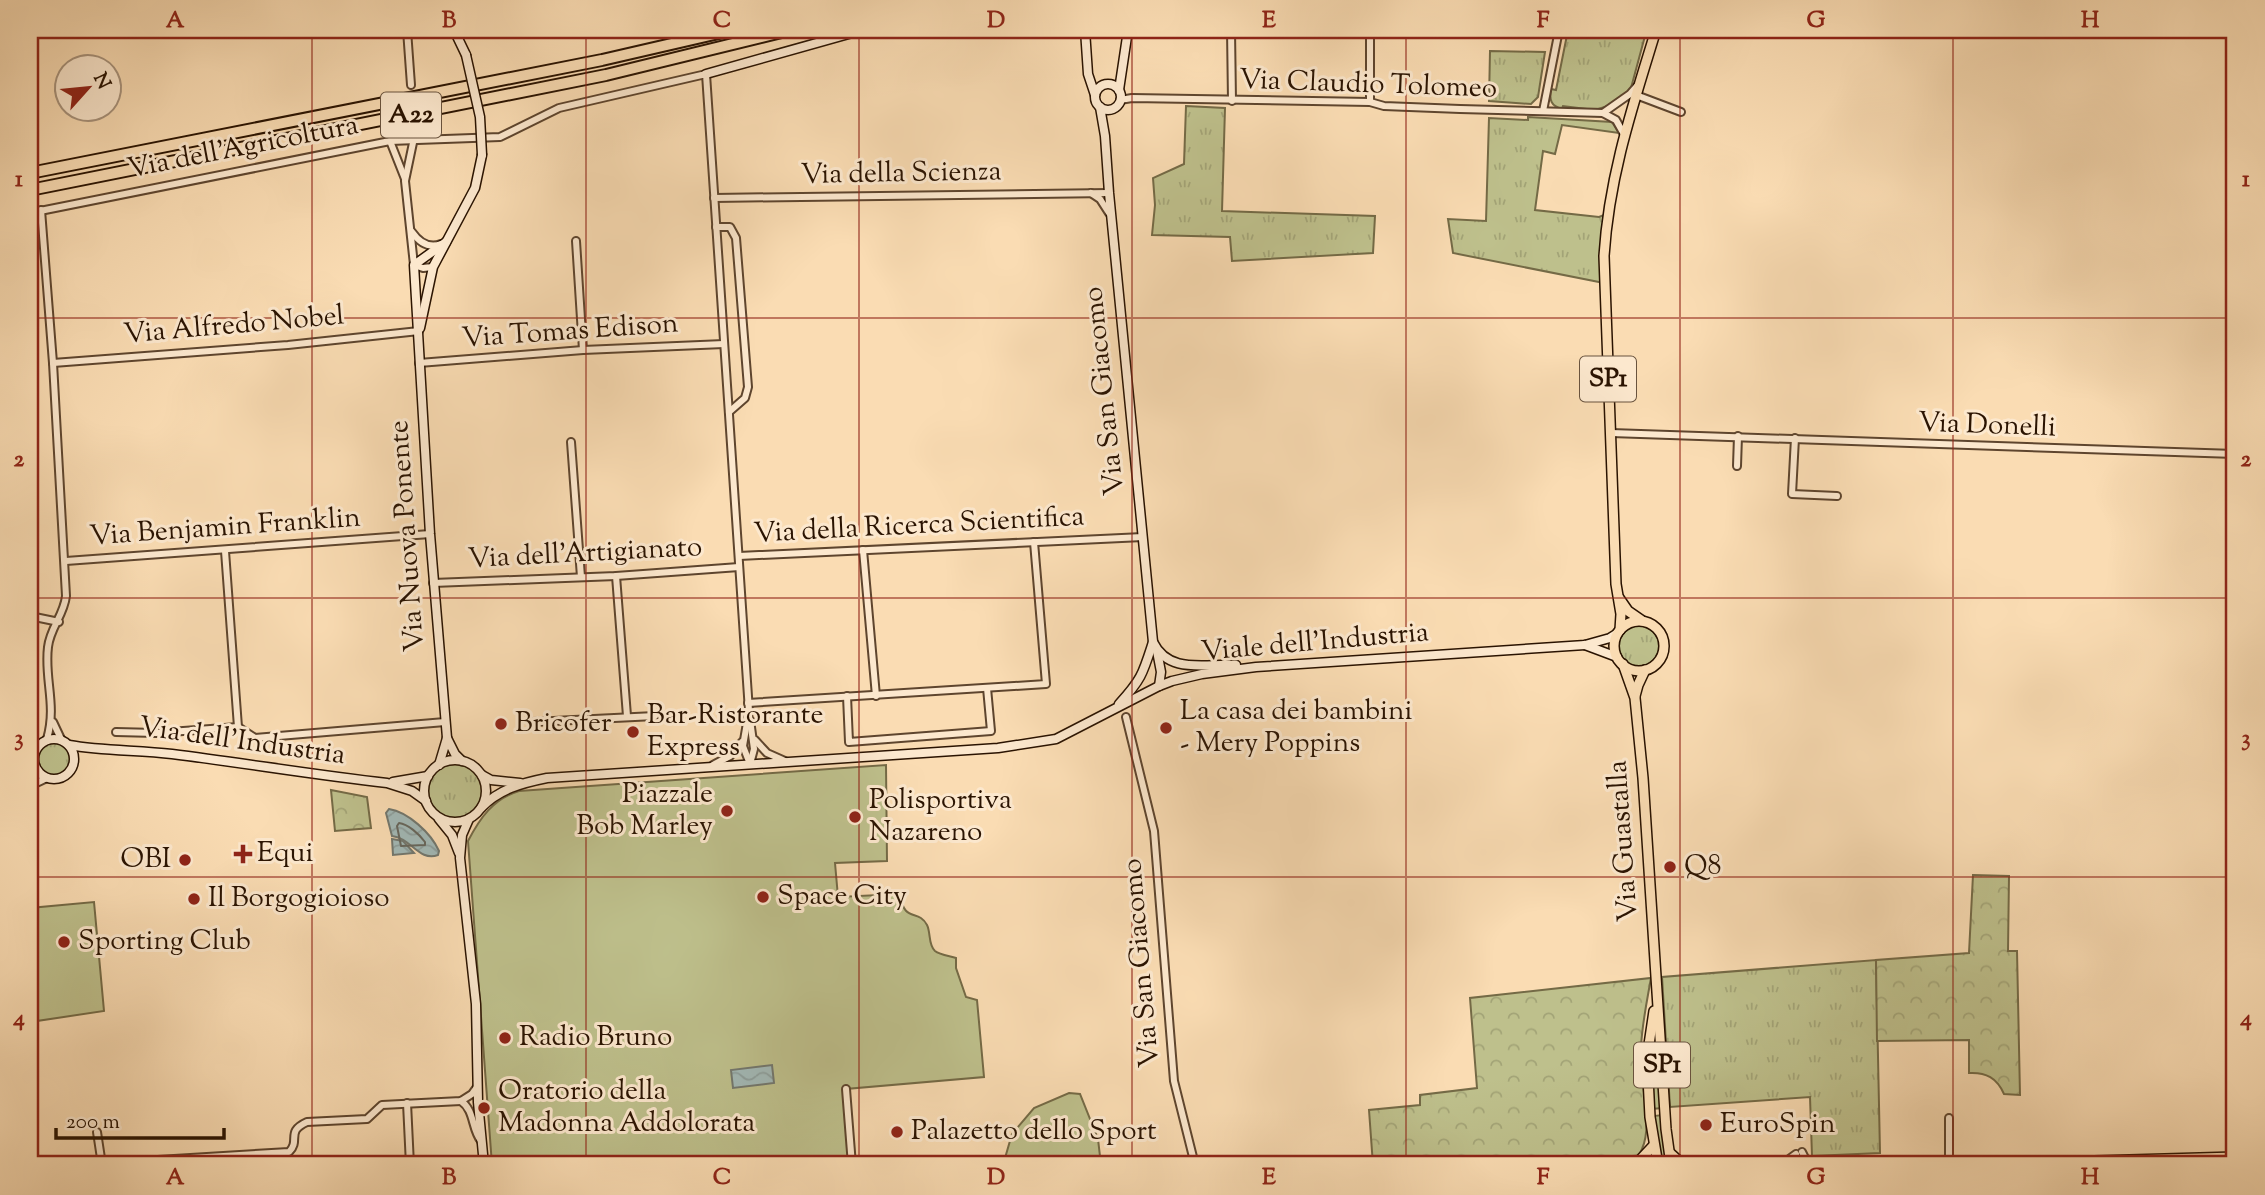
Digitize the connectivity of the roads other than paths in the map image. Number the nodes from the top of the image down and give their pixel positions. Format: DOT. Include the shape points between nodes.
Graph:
graph roads {
  1 [pos="407,30"];
  2 [pos="454,30"];
  3 [pos="732,30"];
  4 [pos="790,30"];
  5 [pos="863,30"];
  6 [pos="1085,30"];
  7 [pos="1128,30"];
  8 [pos="1231,30"];
  9 [pos="1370,30"];
  10 [pos="1559,30"];
  11 [pos="1656,30"];
  12 [pos="1088,67"];
  13 [pos="706,74"];
  14 [pos="1121,75"];
  15 [pos="1640,81"];
  16 [pos="1107,84"];
  17 [pos="411,85"];
  18 [pos="1095,94"];
  19 [pos="1120,94"];
  20 [pos="1636,95"];
  21 [pos="1232,101"];
  22 [pos="1370,102"];
  23 [pos="1100,107"];
  24 [pos="1612,107"];
  25 [pos="1113,109"];
  26 [pos="1543,111"];
  27 [pos="1681,113"];
  28 [pos="1606,115"];
  29 [pos="1630,115"];
  30 [pos="1105,136"];
  31 [pos="1625,136"];
  32 [pos="414,138"];
  33 [pos="390,141"];
  34 [pos="30,173"];
  35 [pos="405,181"];
  36 [pos="30,190"];
  37 [pos="1089,193"];
  38 [pos="1109,193"];
  39 [pos="714,198"];
  40 [pos="40,211"];
  41 [pos="30,212"];
  42 [pos="1111,216"];
  43 [pos="716,227"];
  44 [pos="412,232"];
  45 [pos="576,241"];
  46 [pos="446,242"];
  47 [pos="414,265"];
  48 [pos="433,267"];
  49 [pos="427,290"];
  50 [pos="416,293"];
  51 [pos="419,331"];
  52 [pos="724,344"];
  53 [pos="583,350"];
  54 [pos="53,363"];
  55 [pos="419,363"];
  56 [pos="729,412"];
  57 [pos="1611,433"];
  58 [pos="1738,436"];
  59 [pos="1795,438"];
  60 [pos="571,442"];
  61 [pos="2235,454"];
  62 [pos="1737,466"];
  63 [pos="1837,496"];
  64 [pos="430,534"];
  65 [pos="1143,537"];
  66 [pos="1034,542"];
  67 [pos="863,550"];
  68 [pos="225,551"];
  69 [pos="738,556"];
  70 [pos="66,561"];
  71 [pos="739,567"];
  72 [pos="616,576"];
  73 [pos="581,577"];
  74 [pos="433,583"];
  75 [pos="1618,597"];
  76 [pos="30,616"];
  77 [pos="1642,621"];
  78 [pos="59,622"];
  79 [pos="1619,631"];
  80 [pos="1153,642"];
  81 [pos="1585,645"];
  82 [pos="1157,651"];
  83 [pos="1620,661"];
  84 [pos="1148,663"];
  85 [pos="1256,667"];
  86 [pos="1645,670"];
  87 [pos="1159,686"];
  88 [pos="987,688"];
  89 [pos="847,696"];
  90 [pos="876,696"];
  91 [pos="1635,698"];
  92 [pos="748,703"];
  93 [pos="1115,709"];
  94 [pos="749,711"];
  95 [pos="627,716"];
  96 [pos="656,716"];
  97 [pos="1126,717"];
  98 [pos="52,720"];
  99 [pos="445,722"];
  100 [pos="533,722"];
  101 [pos="238,727"];
  102 [pos="116,732"];
  103 [pos="447,738"];
  104 [pos="753,738"];
  105 [pos="47,739"];
  106 [pos="61,739"];
  107 [pos="743,740"];
  108 [pos="39,745"];
  109 [pos="69,745"];
  110 [pos="30,749"];
  111 [pos="90,749"];
  112 [pos="75,760"];
  113 [pos="463,761"];
  114 [pos="786,761"];
  115 [pos="33,764"];
  116 [pos="750,764"];
  117 [pos="439,765"];
  118 [pos="704,767"];
  119 [pos="480,774"];
  120 [pos="428,776"];
  121 [pos="47,778"];
  122 [pos="387,783"];
  123 [pos="520,783"];
  124 [pos="30,784"];
  125 [pos="426,801"];
  126 [pos="481,808"];
  127 [pos="438,817"];
  128 [pos="469,819"];
  129 [pos="460,858"];
  130 [pos="1657,982"];
  131 [pos="1661,1056"];
  132 [pos="1647,1058"];
  133 [pos="478,1085"];
  134 [pos="846,1089"];
  135 [pos="461,1101"];
  136 [pos="407,1103"];
  137 [pos="1665,1111"];
  138 [pos="1650,1112"];
  139 [pos="1949,1118"];
  140 [pos="97,1132"];
  141 [pos="482,1143"];
  142 [pos="1654,1145"];
  143 [pos="1668,1148"];
  144 [pos="2235,1157"];
  145 [pos="141,1161"];
  146 [pos="2235,1164"];
  147 [pos="102,1165"];
  148 [pos="410,1165"];
  149 [pos="484,1165"];
  150 [pos="852,1165"];
  151 [pos="1195,1165"];
  152 [pos="1628,1165"];
  153 [pos="1658,1165"];
  154 [pos="1671,1165"];
  155 [pos="1705,1165"];
  156 [pos="1781,1165"];
  157 [pos="1816,1165"];
  158 [pos="1949,1165"];
  159 [pos="1956,1165"];
  160 [pos="2195,1165"];
  1 -- 17 [label="street"];
  2 -- 46 [label="street, Via Nuova Ponente, bridge" via="466,55 480,117 482,155 475,187"];
  3 -- 34 [label="highway, A22" via="603,60"];
  4 -- 36 [label="highway, A22" via="594,78"];
  5 -- 13 [label="street"];
  6 -- 12 [label="street"];
  7 -- 14 [label="street"];
  8 -- 21 [label="street"];
  9 -- 22 [label="street"];
  10 -- 26 [label="street"];
  11 -- 15 [label="main road, SP1"];
  12 -- 16 [label="street" via="1097,81"];
  12 -- 18 [label="street"];
  13 -- 32 [label="street, Via dell'Agricoltura" via="559,108 500,137"];
  13 -- 39 [label="street"];
  14 -- 16 [label="street"];
  14 -- 19 [label="street"];
  15 -- 20 [label="main road, SP1"];
  15 -- 24 [label="street"];
  16 -- 18 [label="street"];
  16 -- 19 [label="street"];
  18 -- 23 [label="street"];
  19 -- 21 [label="street, Via Claudio Tolomeo"];
  19 -- 25 [label="street"];
  20 -- 27 [label="street"];
  20 -- 29 [label="main road, SP1"];
  21 -- 22 [label="street, Via Claudio Tolomeo"];
  22 -- 26 [label="street, Via Claudio Tolomeo"];
  23 -- 25 [label="street"];
  23 -- 30 [label="street, Via San Giacomo"];
  24 -- 28 [label="street"];
  24 -- 29 [label="street"];
  25 -- 30 [label="street, Via San Giacomo"];
  26 -- 28 [label="street, Via Claudio Tolomeo"];
  28 -- 29 [label="street, Via Claudio Tolomeo"];
  28 -- 31 [label="street" via="1619,124"];
  29 -- 31 [label="main road, SP1"];
  30 -- 38 [label="street, Via San Giacomo"];
  31 -- 57 [label="main road, SP1" via="1606,215 1604,256"];
  32 -- 33 [label="street, Via dell'Agricoltura"];
  32 -- 35 [label="street"];
  33 -- 35 [label="street"];
  33 -- 40 [label="street, Via dell'Agricoltura"];
  35 -- 44 [label="street, Via Nuova Ponente"];
  37 -- 38 [label="street, Via della Scienza"];
  37 -- 39 [label="street, Via della Scienza"];
  37 -- 42 [label="street" via="1100,199"];
  38 -- 42 [label="street, Via San Giacomo"];
  39 -- 43 [label="street"];
  40 -- 41 [label="street, Via dell'Agricoltura"];
  40 -- 54 [label="street"];
  42 -- 65 [label="street, Via San Giacomo"];
  43 -- 52 [label="street"];
  43 -- 56 [label="street" via="730,227 736,238 748,387 745,398"];
  44 -- 46 [label="street" via="425,244"];
  44 -- 47 [label="street, Via Nuova Ponente"];
  45 -- 53 [label="street"];
  46 -- 47 [label="street"];
  46 -- 48 [label="street, Via Nuova Ponente"];
  47 -- 48 [label="street"];
  47 -- 50 [label="street, Via Nuova Ponente"];
  48 -- 49 [label="street, Via Nuova Ponente"];
  49 -- 50 [label="street"];
  49 -- 51 [label="street, Via Nuova Ponente"];
  50 -- 51 [label="street, Via Nuova Ponente"];
  51 -- 54 [label="street, Via Alfredo Nobel"];
  51 -- 55 [label="street, Via Nuova Ponente"];
  52 -- 53 [label="street, Via Tomas Edison"];
  52 -- 56 [label="street"];
  53 -- 55 [label="street, Via Tomas Edison"];
  54 -- 70 [label="street"];
  55 -- 64 [label="street, Via Nuova Ponente"];
  56 -- 69 [label="street"];
  57 -- 58 [label="street, Via Donelli"];
  57 -- 75 [label="main road, SP1"];
  58 -- 59 [label="street, Via Donelli"];
  58 -- 62 [label="street"];
  59 -- 61 [label="street, Via Donelli"];
  59 -- 63 [label="street" via="1791,494"];
  60 -- 73 [label="street"];
  64 -- 68 [label="street, Via Benjamin Franklin"];
  64 -- 74 [label="street, Via Nuova Ponente"];
  65 -- 66 [label="street, Via della Ricerca Scientifica"];
  65 -- 80 [label="street, Via San Giacomo"];
  66 -- 67 [label="street, Via della Ricerca Scientifica"];
  66 -- 88 [label="street" via="1046,684"];
  67 -- 69 [label="street, Via della Ricerca Scientifica"];
  67 -- 90 [label="street"];
  68 -- 70 [label="street, Via Benjamin Franklin"];
  68 -- 101 [label="street"];
  69 -- 71 [label="street"];
  70 -- 78 [label="street" via="66,596"];
  71 -- 72 [label="street, Via dell'Artigianato"];
  71 -- 92 [label="street"];
  72 -- 73 [label="street, Via dell'Artigianato"];
  72 -- 95 [label="street"];
  73 -- 74 [label="street, Via dell'Artigianato"];
  74 -- 99 [label="street, Via Nuova Ponente"];
  75 -- 77 [label="main road"];
  75 -- 79 [label="main road, SP1"];
  76 -- 78 [label="street"];
  77 -- 79 [label="main road" via="1630,622"];
  77 -- 86 [label="main road" via="1661,633 1664,648 1658,662"];
  78 -- 98 [label="street" via="48,653"];
  79 -- 81 [label="street, Viale dell'Industria"];
  79 -- 83 [label="main road" via="1615,641"];
  80 -- 82 [label="street, Via San Giacomo"];
  80 -- 84 [label="street, Via San Giacomo"];
  81 -- 83 [label="street, Viale dell'Industria"];
  81 -- 85 [label="street, Viale dell'Industria"];
  82 -- 85 [label="street" via="1178,664"];
  82 -- 87 [label="street, Via San Giacomo"];
  83 -- 86 [label="main road" via="1629,668"];
  83 -- 91 [label="main road, Via Guastalla / SP1"];
  84 -- 87 [label="street" via="1149,675"];
  84 -- 93 [label="street, Via San Giacomo"];
  85 -- 87 [label="street, Viale dell'Industria" via="1202,674"];
  86 -- 91 [label="main road, Via Guastalla"];
  87 -- 93 [label="street, Viale dell'Industria"];
  88 -- 89 [label="street" via="991,731 849,742"];
  88 -- 90 [label="street"];
  89 -- 90 [label="street"];
  89 -- 92 [label="street"];
  91 -- 130 [label="main road, Via Guastalla / SP1"];
  92 -- 94 [label="street"];
  93 -- 114 [label="street, Viale dell'Industria" via="1056,739 1036,744"];
  94 -- 104 [label="street"];
  94 -- 107 [label="street"];
  95 -- 96 [label="street"];
  95 -- 100 [label="street"];
  97 -- 151 [label="street, Via San Giacomo" via="1154,831 1174,1081"];
  98 -- 105 [label="street"];
  98 -- 106 [label="street"];
  99 -- 101 [label="street" via="255,738"];
  99 -- 103 [label="street, Via Nuova Ponente"];
  101 -- 102 [label="street"];
  103 -- 113 [label="street, Via Nuova Ponente"];
  103 -- 117 [label="street, Via Nuova Ponente"];
  104 -- 114 [label="street" via="768,753"];
  104 -- 116 [label="street"];
  105 -- 106 [label="street"];
  105 -- 108 [label="street"];
  106 -- 109 [label="street"];
  107 -- 116 [label="street"];
  107 -- 118 [label="street" via="724,760"];
  108 -- 110 [label="street"];
  108 -- 115 [label="street"];
  109 -- 111 [label="street, Via dell'Industria"];
  109 -- 112 [label="street"];
  111 -- 112 [label="street"];
  111 -- 122 [label="street, Via dell'Industria" via="139,750"];
  112 -- 121 [label="street" via="64,776"];
  113 -- 117 [label="street"];
  113 -- 119 [label="street"];
  114 -- 116 [label="street, Viale dell'Industria"];
  115 -- 121 [label="street"];
  115 -- 124 [label="street"];
  116 -- 118 [label="street, Viale dell'Industria"];
  117 -- 120 [label="street"];
  118 -- 123 [label="street, Viale dell'Industria"];
  119 -- 123 [label="street, Viale dell'Industria"];
  119 -- 126 [label="street" via="486,791"];
  120 -- 122 [label="street, Via dell'Industria"];
  120 -- 125 [label="street"];
  121 -- 124 [label="street"];
  122 -- 125 [label="street, Via dell'Industria"];
  123 -- 126 [label="street, Viale dell'Industria"];
  125 -- 127 [label="street"];
  126 -- 128 [label="street"];
  127 -- 128 [label="street" via="453,822"];
  127 -- 129 [label="street" via="452,835"];
  128 -- 129 [label="street"];
  129 -- 133 [label="street" via="476,1004"];
  130 -- 131 [label="main road, Via Guastalla / SP1"];
  130 -- 132 [label="main road, Via Guastalla / SP1"];
  131 -- 132 [label="main road"];
  131 -- 137 [label="main road, Via Guastalla / SP1"];
  132 -- 138 [label="main road, Via Guastalla / SP1"];
  133 -- 135 [label="street"];
  133 -- 141 [label="street"];
  134 -- 150 [label="street"];
  135 -- 136 [label="street"];
  135 -- 141 [label="street" via="469,1107 475,1134"];
  136 -- 145 [label="street" via="382,1105 367,1119 307,1122 293,1132 289,1152"];
  136 -- 148 [label="street"];
  137 -- 138 [label="main road"];
  137 -- 143 [label="main road, Via Guastalla / SP1"];
  138 -- 142 [label="main road, Via Guastalla / SP1"];
  139 -- 158 [label="street"];
  140 -- 147 [label="street"];
  141 -- 149 [label="street"];
  142 -- 152 [label="main road" via="1639,1161"];
  142 -- 153 [label="main road, Via Guastalla / SP1"];
  143 -- 154 [label="main road, Via Guastalla / SP1"];
  143 -- 155 [label="main road" via="1677,1161"];
  144 -- 159 [label="main road"];
  146 -- 160 [label="main road"];
  156 -- 157 [label="street" via="1801,1155"];
}
